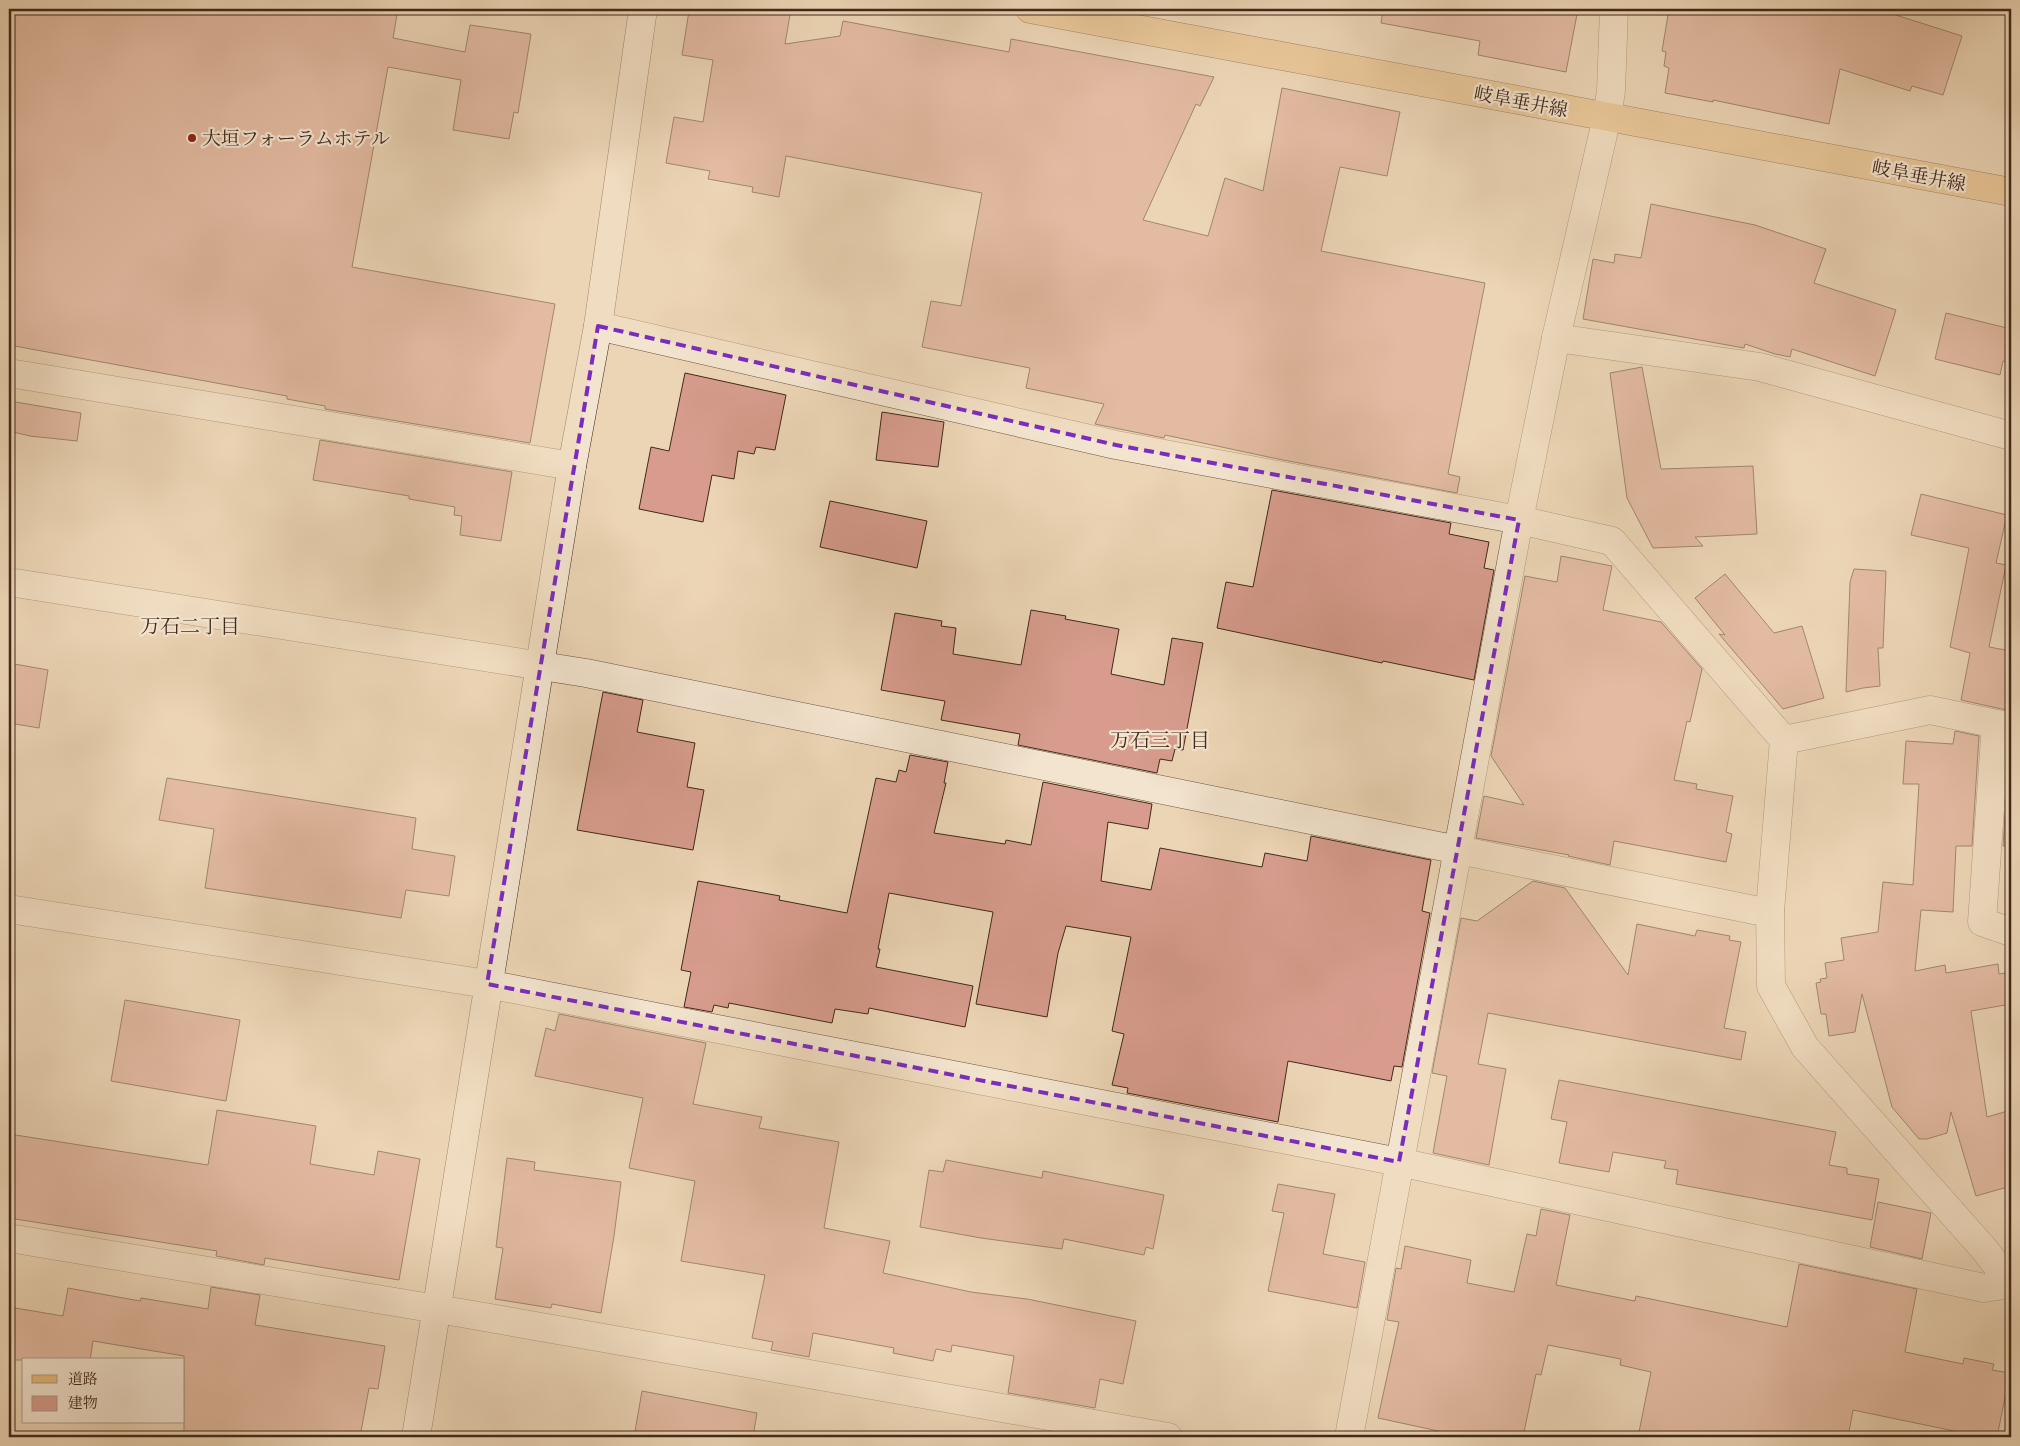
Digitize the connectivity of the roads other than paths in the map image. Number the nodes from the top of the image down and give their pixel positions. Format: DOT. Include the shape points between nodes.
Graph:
graph roads {
  1 [pos="643,9"];
  2 [pos="1030,9"];
  3 [pos="1614,9"];
  4 [pos="1607,117"];
  5 [pos="2011,192"];
  6 [pos="598,326"];
  7 [pos="1556,338"];
  8 [pos="9,373"];
  9 [pos="2011,436"];
  10 [pos="572,466"];
  11 [pos="1519,520"];
  12 [pos="9,582"];
  13 [pos="539,666"];
  14 [pos="2004,726"];
  15 [pos="1784,740"];
  16 [pos="1457,850"];
  17 [pos="9,909"];
  18 [pos="1770,911"];
  19 [pos="2011,932"];
  20 [pos="487,984"];
  21 [pos="1399,1162"];
  22 [pos="9,1238"];
  23 [pos="436,1308"];
  24 [pos="416,1437"];
  25 [pos="1168,1437"];
  26 [pos="1349,1437"];
  1 -- 6 [label="street"];
  2 -- 4 [label="main road, 岐阜垂井線"];
  3 -- 4 [label="street" via="1612,91"];
  4 -- 5 [label="main road, 岐阜垂井線"];
  4 -- 7 [label="street"];
  6 -- 10 [label="street"];
  6 -- 11 [label="street" via="1116,445"];
  7 -- 9 [label="street" via="1760,367"];
  7 -- 11 [label="street"];
  8 -- 10 [label="street"];
  10 -- 13 [label="street"];
  11 -- 15 [label="street" via="1612,541"];
  11 -- 16 [label="street"];
  12 -- 13 [label="street"];
  13 -- 16 [label="street"];
  13 -- 20 [label="street"];
  14 -- 15 [label="street" via="1930,710"];
  14 -- 19 [label="street" via="1982,922"];
  15 -- 18 [label="street"];
  16 -- 18 [label="street"];
  16 -- 21 [label="street"];
  17 -- 20 [label="street"];
  18 -- 21 [label="street" via="1771,986 1805,1047 1984,1248 2011,1284 1984,1288"];
  20 -- 21 [label="street"];
  20 -- 23 [label="street"];
  21 -- 26 [label="street"];
  22 -- 23 [label="street"];
  23 -- 24 [label="street"];
  23 -- 25 [label="street"];
}
